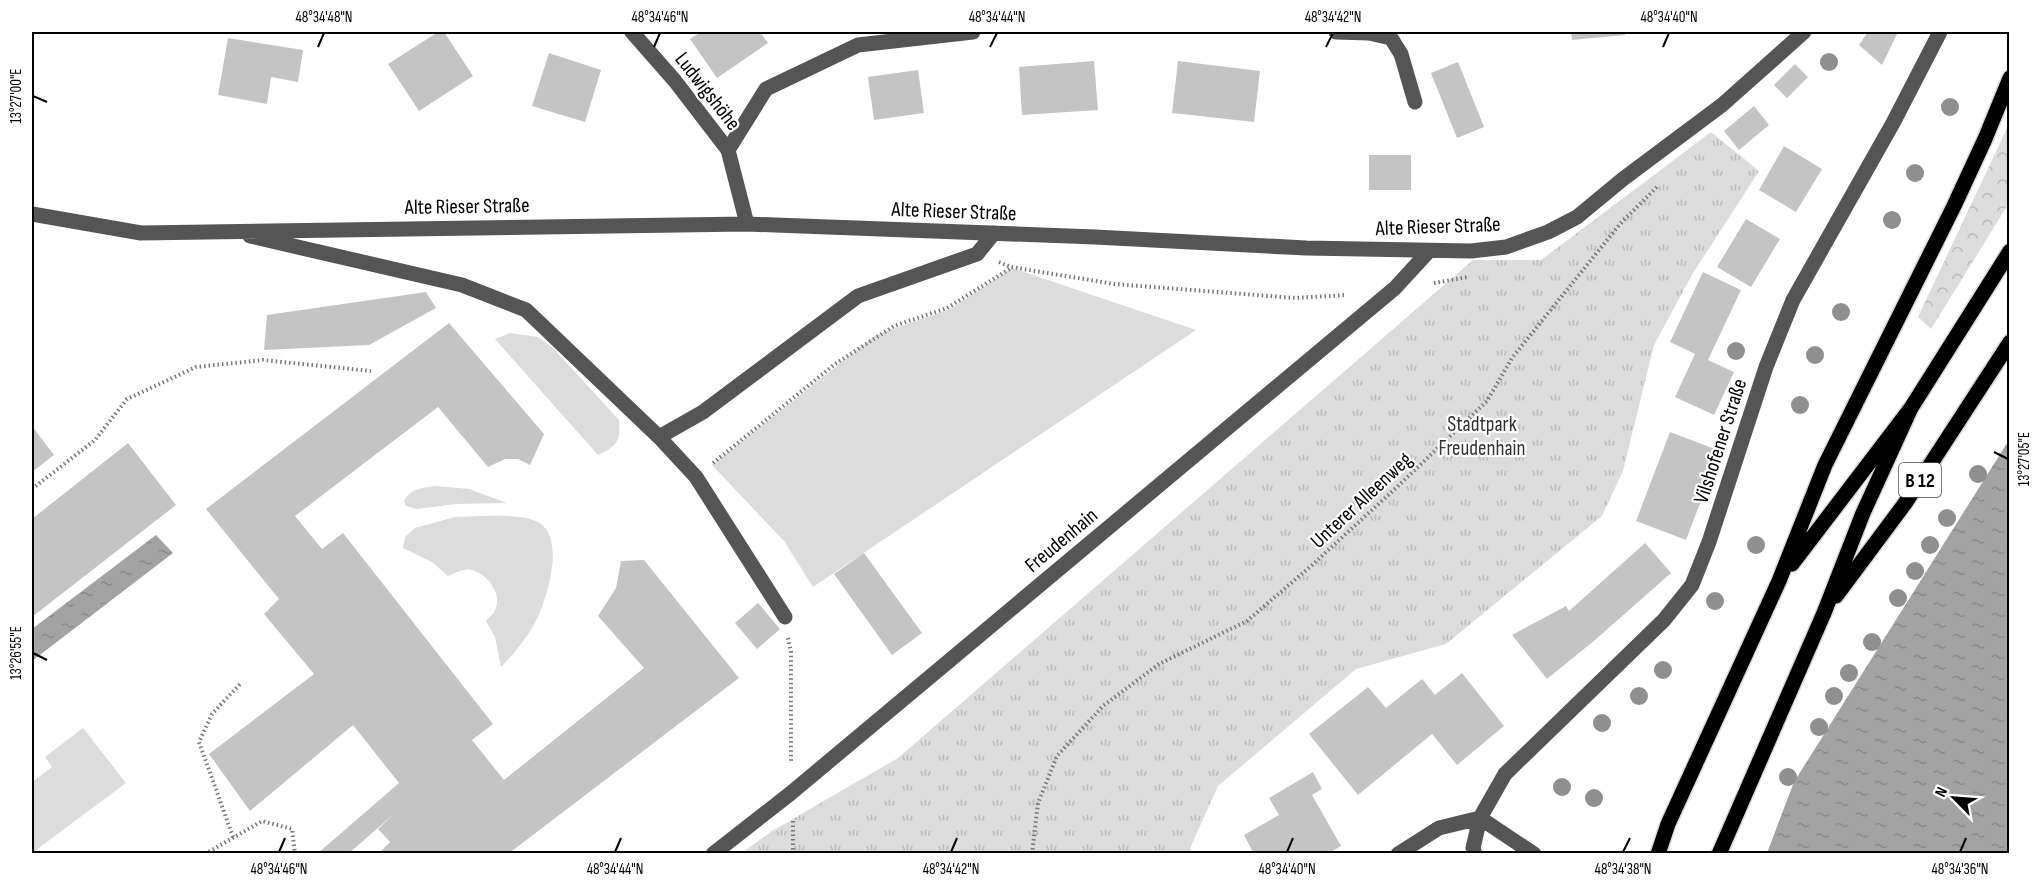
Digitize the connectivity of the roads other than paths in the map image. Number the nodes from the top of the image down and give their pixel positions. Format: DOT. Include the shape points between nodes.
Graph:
graph roads {
  1 [pos="632,32"];
  2 [pos="973,32"];
  3 [pos="1336,32"];
  4 [pos="1804,32"];
  5 [pos="1940,32"];
  6 [pos="2010,78"];
  7 [pos="1415,102"];
  8 [pos="728,150"];
  9 [pos="32,214"];
  10 [pos="747,224"];
  11 [pos="227,231"];
  12 [pos="994,233"];
  13 [pos="1429,251"];
  14 [pos="2010,251"];
  15 [pos="2010,342"];
  16 [pos="1911,408"];
  17 [pos="659,437"];
  18 [pos="1779,581"];
  19 [pos="1824,613"];
  20 [pos="785,617"];
  21 [pos="1480,818"];
  22 [pos="713,854"];
  23 [pos="1398,854"];
  24 [pos="1475,854"];
  25 [pos="1534,854"];
  26 [pos="1658,854"];
  27 [pos="1719,854"];
  1 -- 8 [label="street, Ludwigshöhe"];
  2 -- 8 [label="street, Ludwigshöhe" via="858,45 766,89"];
  3 -- 7 [label="street" via="1391,38 1401,54"];
  4 -- 13 [label="street, Alte Rieser Straße" via="1722,105 1577,217 1506,247"];
  5 -- 21 [label="street, Vilshofener Straße" via="1793,300 1766,367 1692,585 1664,620 1505,774"];
  6 -- 18 [label="main road, B 12" via="1954,206 1825,465"];
  8 -- 10 [label="street, Ludwigshöhe"];
  9 -- 11 [label="street, Alte Rieser Straße" via="141,233"];
  10 -- 11 [label="street, Alte Rieser Straße"];
  10 -- 12 [label="street, Alte Rieser Straße"];
  11 -- 17 [label="street" via="462,285 526,310"];
  12 -- 13 [label="street, Alte Rieser Straße"];
  12 -- 17 [label="street" via="977,254 858,296 703,412"];
  13 -- 22 [label="street, Freudenhain" via="1395,288 791,794"];
  14 -- 16 [label="main road, B 12"];
  15 -- 19 [label="main road, B 12" via="1906,502"];
  16 -- 18 [label="main road, B 12"];
  16 -- 19 [label="main road, B 12" via="1863,513"];
  17 -- 20 [label="street" via="696,477"];
  18 -- 26 [label="main road, B 12" via="1668,824"];
  19 -- 27 [label="main road, B 12"];
  21 -- 23 [label="street" via="1438,828"];
  21 -- 24 [label="street, Vilshofener Straße"];
  21 -- 25 [label="street"];
}
